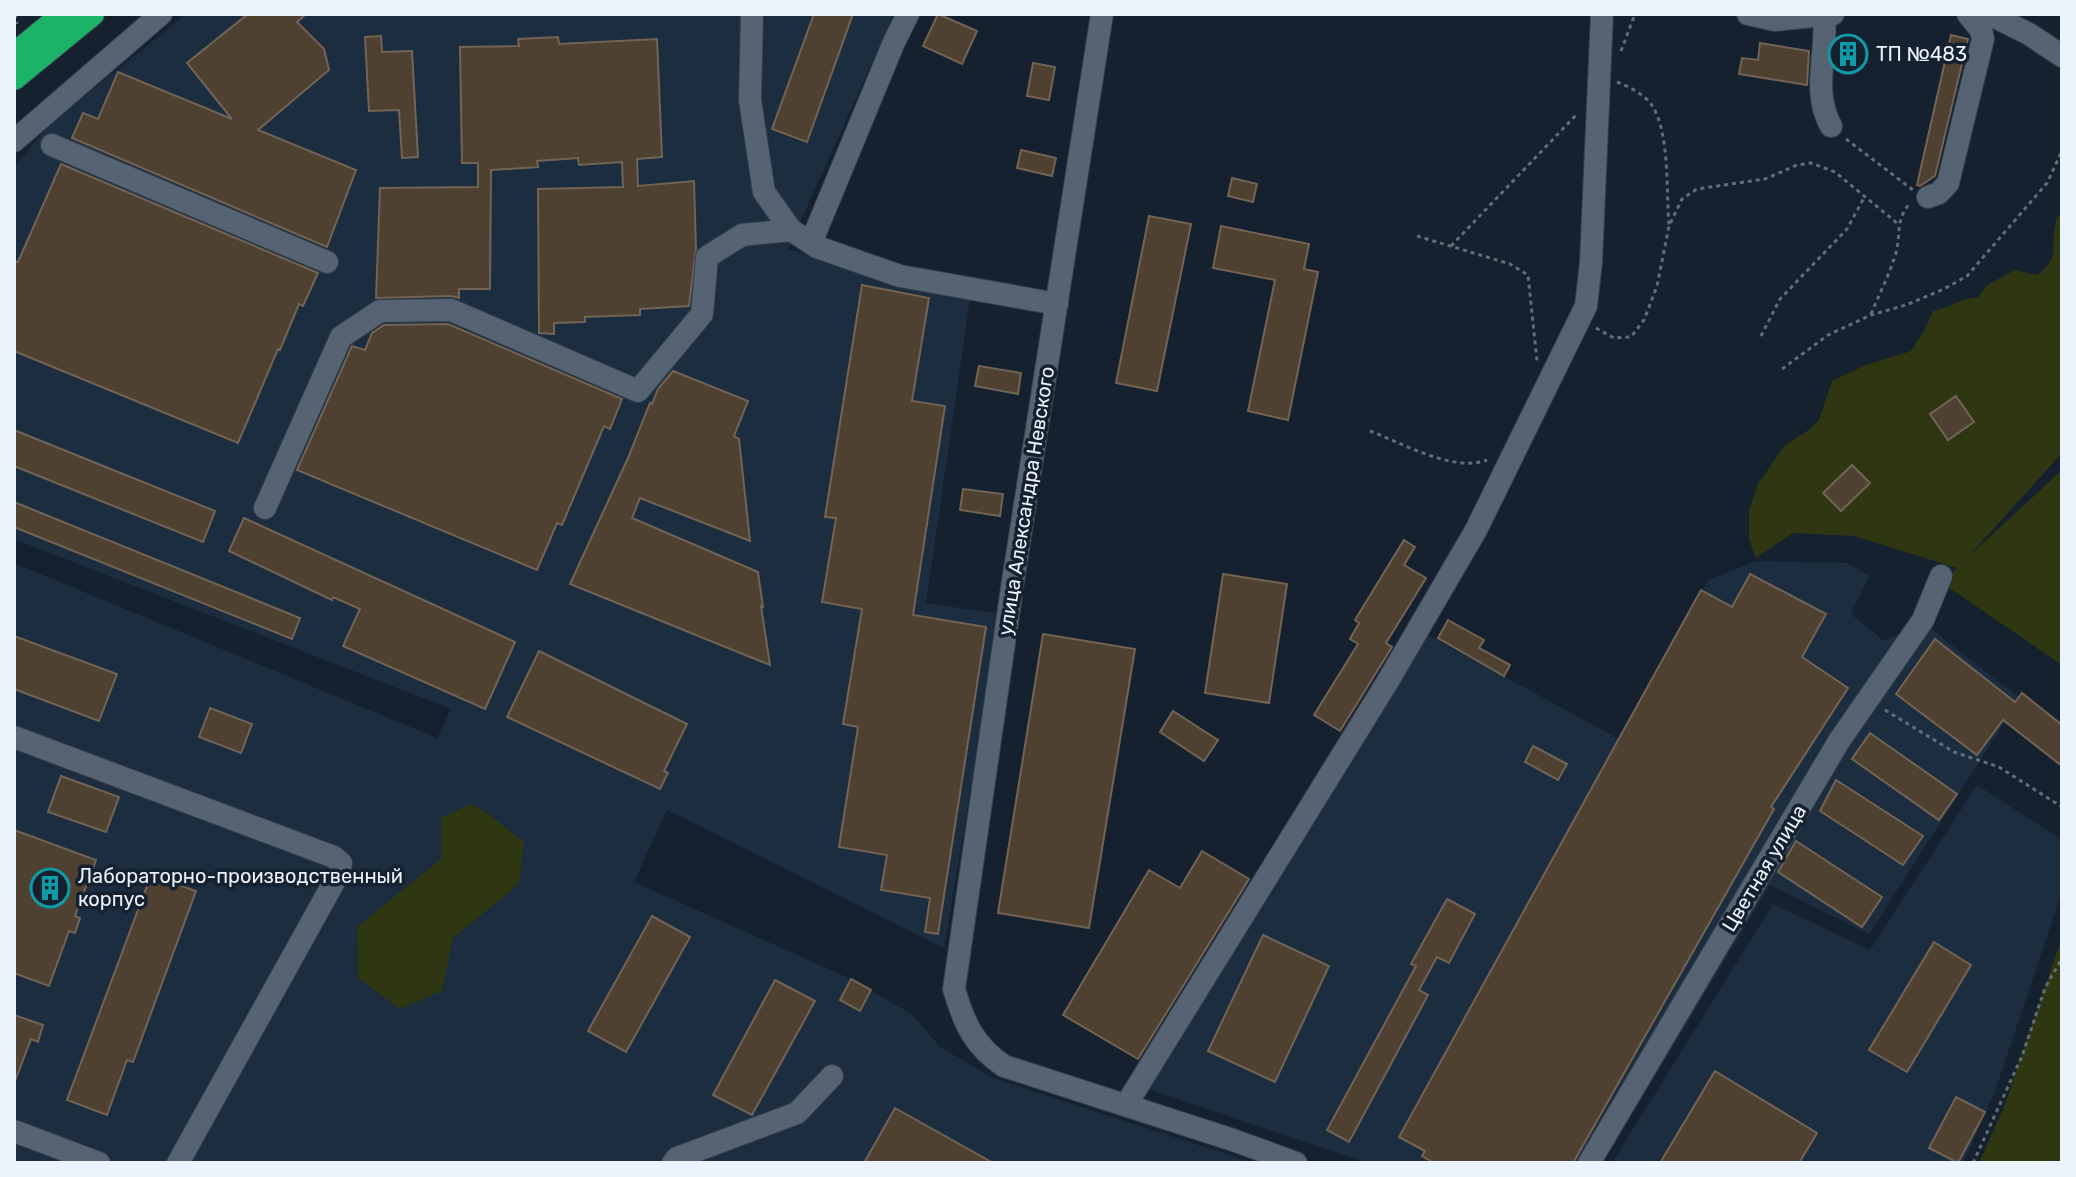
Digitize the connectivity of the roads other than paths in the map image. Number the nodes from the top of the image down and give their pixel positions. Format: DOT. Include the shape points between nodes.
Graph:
graph roads {
  1 [pos="64,14"];
  2 [pos="92,14"];
  3 [pos="161,14"];
  4 [pos="752,14"];
  5 [pos="908,14"];
  6 [pos="1102,14"];
  7 [pos="1602,14"];
  8 [pos="1748,14"];
  9 [pos="1968,14"];
  10 [pos="1989,14"];
  11 [pos="1828,15"];
  12 [pos="14,55"];
  13 [pos="2062,56"];
  14 [pos="14,78"];
  15 [pos="1831,126"];
  16 [pos="14,141"];
  17 [pos="52,145"];
  18 [pos="1928,197"];
  19 [pos="791,230"];
  20 [pos="811,243"];
  21 [pos="327,262"];
  22 [pos="1057,304"];
  23 [pos="265,508"];
  24 [pos="1941,576"];
  25 [pos="14,737"];
  26 [pos="832,1076"];
  27 [pos="1126,1105"];
  28 [pos="14,1131"];
  29 [pos="99,1163"];
  30 [pos="178,1163"];
  31 [pos="673,1163"];
  32 [pos="1296,1163"];
  33 [pos="1589,1163"];
  1 -- 12 [label="highway"];
  2 -- 14 [label="highway"];
  3 -- 16 [label="street"];
  4 -- 19 [label="street" via="750,100 764,192"];
  5 -- 20 [label="street"];
  6 -- 22 [label="street, улица Александра Невского"];
  7 -- 27 [label="street" via="1586,306 1476,530"];
  8 -- 11 [label="street" via="1775,20"];
  9 -- 18 [label="street" via="1983,39 1948,183"];
  10 -- 13 [label="street"];
  11 -- 15 [label="street" via="1820,99"];
  17 -- 21 [label="street"];
  19 -- 20 [label="street"];
  19 -- 23 [label="street" via="742,235 707,257 702,314 638,391 451,310 380,311 341,337"];
  20 -- 22 [label="street" via="900,276"];
  22 -- 27 [label="street, улица Александра Невского" via="954,989 963,1020 985,1053 1004,1066"];
  24 -- 33 [label="street, Цветная улица" via="1923,620 1839,741"];
  25 -- 30 [label="street" via="341,863"];
  26 -- 31 [label="street" via="797,1113"];
  27 -- 32 [label="street"];
  28 -- 29 [label="street"];
}
